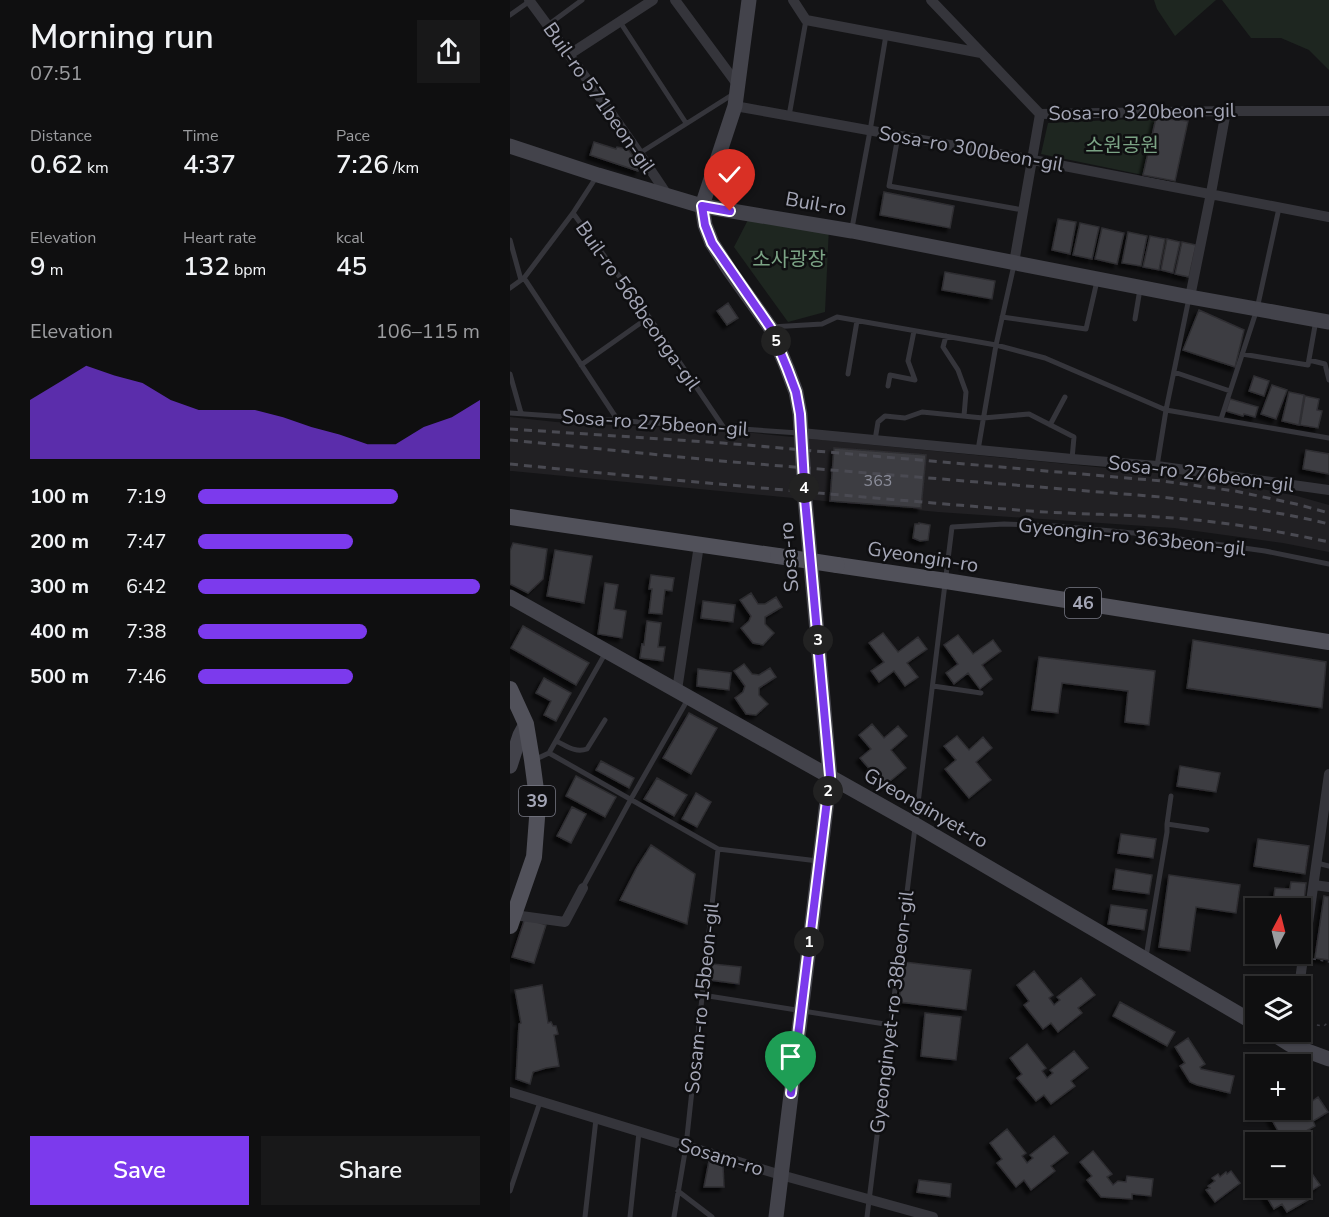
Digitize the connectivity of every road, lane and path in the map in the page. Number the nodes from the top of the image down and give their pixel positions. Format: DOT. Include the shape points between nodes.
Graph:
graph roads {
  1 [pos="530,0"];
  2 [pos="582,0"];
  3 [pos="653,0"];
  4 [pos="675,0"];
  5 [pos="749,0"];
  6 [pos="793,0"];
  7 [pos="931,0"];
  8 [pos="510,15"];
  9 [pos="806,20"];
  10 [pos="620,22"];
  11 [pos="548,25"];
  12 [pos="886,35"];
  13 [pos="981,53"];
  14 [pos="570,54"];
  15 [pos="736,94"];
  16 [pos="1226,111"];
  17 [pos="1329,111"];
  18 [pos="1041,114"];
  19 [pos="789,116"];
  20 [pos="687,123"];
  21 [pos="870,131"];
  22 [pos="898,136"];
  23 [pos="510,146"];
  24 [pos="640,153"];
  25 [pos="1033,160"];
  26 [pos="598,175"];
  27 [pos="1211,193"];
  28 [pos="668,196"];
  29 [pos="702,206"];
  30 [pos="1279,208"];
  31 [pos="1024,210"];
  32 [pos="573,213"];
  33 [pos="1329,217"];
  34 [pos="852,231"];
  35 [pos="510,240"];
  36 [pos="1014,263"];
  37 [pos="522,279"];
  38 [pos="1098,279"];
  39 [pos="1141,287"];
  40 [pos="510,288"];
  41 [pos="1190,297"];
  42 [pos="1257,309"];
  43 [pos="649,317"];
  44 [pos="1002,317"];
  45 [pos="1135,319"];
  46 [pos="857,321"];
  47 [pos="1322,321"];
  48 [pos="770,327"];
  49 [pos="914,331"];
  50 [pos="946,336"];
  51 [pos="996,345"];
  52 [pos="1242,354"];
  53 [pos="1309,360"];
  54 [pos="581,364"];
  55 [pos="1174,372"];
  56 [pos="510,374"];
  57 [pos="848,374"];
  58 [pos="1329,380"];
  59 [pos="888,386"];
  60 [pos="1230,392"];
  61 [pos="1065,397"];
  62 [pos="1166,410"];
  63 [pos="510,413"];
  64 [pos="521,414"];
  65 [pos="964,416"];
  66 [pos="983,418"];
  67 [pos="1221,419"];
  68 [pos="617,420"];
  69 [pos="1050,425"];
  70 [pos="724,428"];
  71 [pos="801,433"];
  72 [pos="1329,438"];
  73 [pos="876,440"];
  74 [pos="978,450"];
  75 [pos="1072,459"];
  76 [pos="1157,466"];
  77 [pos="1329,490"];
  78 [pos="510,517"];
  79 [pos="699,545"];
  80 [pos="1329,564"];
  81 [pos="946,581"];
  82 [pos="510,597"];
  83 [pos="1329,642"];
  84 [pos="607,651"];
  85 [pos="933,686"];
  86 [pos="510,688"];
  87 [pos="981,693"];
  88 [pos="682,694"];
  89 [pos="605,720"];
  90 [pos="526,724"];
  91 [pos="556,741"];
  92 [pos="549,753"];
  93 [pos="532,760"];
  94 [pos="510,766"];
  95 [pos="1329,774"];
  96 [pos="830,776"];
  97 [pos="1170,796"];
  98 [pos="631,799"];
  99 [pos="1167,824"];
  100 [pos="915,825"];
  101 [pos="1207,830"];
  102 [pos="718,849"];
  103 [pos="819,861"];
  104 [pos="1317,864"];
  105 [pos="1329,866"];
  106 [pos="1314,885"];
  107 [pos="583,888"];
  108 [pos="1329,888"];
  109 [pos="1311,906"];
  110 [pos="512,921"];
  111 [pos="1146,960"];
  112 [pos="1329,962"];
  113 [pos="1311,963"];
  114 [pos="1304,964"];
  115 [pos="702,995"];
  116 [pos="801,1011"];
  117 [pos="1245,1018"];
  118 [pos="1329,1021"];
  119 [pos="891,1025"];
  120 [pos="1299,1042"];
  121 [pos="1329,1059"];
  122 [pos="510,1092"];
  123 [pos="540,1102"];
  124 [pos="596,1119"];
  125 [pos="639,1132"];
  126 [pos="686,1146"];
  127 [pos="781,1175"];
  128 [pos="510,1191"];
  129 [pos="678,1191"];
  130 [pos="869,1200"];
  131 [pos="585,1217"];
  132 [pos="630,1217"];
  133 [pos="674,1217"];
  134 [pos="712,1217"];
  135 [pos="776,1217"];
  136 [pos="867,1217"];
  137 [pos="933,1217"];
  1 -- 8 [label="lane"];
  1 -- 11 [label="street, Buil-ro 571beon-gil"];
  2 -- 11 [label="lane"];
  3 -- 10 [label="street"];
  4 -- 15 [label="street"];
  5 -- 15 [label="street"];
  6 -- 9 [label="street"];
  7 -- 13 [label="street, Sosa-ro 320beon-gil"];
  9 -- 12 [label="street"];
  9 -- 19 [label="lane"];
  10 -- 14 [label="street"];
  10 -- 20 [label="lane"];
  11 -- 14 [label="street, Buil-ro 571beon-gil"];
  12 -- 13 [label="street"];
  12 -- 21 [label="lane"];
  13 -- 18 [label="street, Sosa-ro 320beon-gil"];
  14 -- 24 [label="street, Buil-ro 571beon-gil"];
  15 -- 19 [label="street, Sosa-ro 300beon-gil"];
  15 -- 20 [label="lane"];
  15 -- 29 [label="street"];
  16 -- 17 [label="street, Sosa-ro 320beon-gil"];
  16 -- 18 [label="street, Sosa-ro 320beon-gil"];
  16 -- 27 [label="street"];
  18 -- 25 [label="street"];
  19 -- 21 [label="street, Sosa-ro 300beon-gil"];
  20 -- 24 [label="lane"];
  21 -- 22 [label="street, Sosa-ro 300beon-gil"];
  21 -- 34 [label="lane"];
  22 -- 25 [label="street, Sosa-ro 300beon-gil"];
  22 -- 31 [label="lane" via="889,186"];
  23 -- 26 [label="street, Buil-ro"];
  24 -- 28 [label="street, Buil-ro 571beon-gil"];
  25 -- 27 [label="street, Sosa-ro 300beon-gil"];
  25 -- 31 [label="street"];
  26 -- 28 [label="street, Buil-ro"];
  26 -- 32 [label="lane"];
  27 -- 30 [label="street, Sosa-ro 300beon-gil"];
  27 -- 41 [label="street"];
  28 -- 29 [label="street, Buil-ro"];
  29 -- 34 [label="street, Buil-ro"];
  29 -- 48 [label="street, Sosa-ro" via="712,243"];
  30 -- 33 [label="street, Sosa-ro 300beon-gil"];
  30 -- 42 [label="lane"];
  31 -- 36 [label="street"];
  32 -- 37 [label="lane"];
  32 -- 43 [label="lane, Buil-ro 568beonga-gil"];
  34 -- 36 [label="street, Buil-ro"];
  35 -- 37 [label="lane"];
  36 -- 38 [label="street, Buil-ro"];
  36 -- 44 [label="lane"];
  37 -- 40 [label="lane"];
  37 -- 54 [label="lane"];
  38 -- 39 [label="street, Buil-ro"];
  38 -- 44 [label="lane" via="1086,329"];
  39 -- 41 [label="street, Buil-ro"];
  39 -- 45 [label="lane"];
  41 -- 42 [label="street, Buil-ro"];
  41 -- 55 [label="lane"];
  42 -- 47 [label="street, Buil-ro"];
  42 -- 52 [label="lane"];
  43 -- 54 [label="lane"];
  43 -- 70 [label="lane, Buil-ro 568beonga-gil"];
  44 -- 51 [label="lane"];
  46 -- 48 [label="lane" via="837,317 822,324"];
  46 -- 49 [label="lane"];
  46 -- 57 [label="lane"];
  47 -- 53 [label="lane, Buil-ro"];
  48 -- 71 [label="street, Sosa-ro" via="796,392"];
  49 -- 50 [label="lane"];
  49 -- 59 [label="lane" via="908,361 915,380 890,375"];
  50 -- 51 [label="lane"];
  50 -- 65 [label="lane" via="943,347 966,392"];
  51 -- 62 [label="lane" via="1045,358"];
  51 -- 66 [label="lane"];
  52 -- 53 [label="lane" via="1308,365"];
  52 -- 60 [label="lane"];
  53 -- 58 [label="lane" via="1325,364"];
  54 -- 68 [label="lane"];
  55 -- 60 [label="lane"];
  55 -- 62 [label="lane"];
  56 -- 64 [label="lane"];
  60 -- 67 [label="lane"];
  61 -- 69 [label="lane"];
  62 -- 67 [label="lane"];
  62 -- 76 [label="lane"];
  63 -- 64 [label="lane, Sosa-ro 275beon-gil"];
  64 -- 68 [label="lane, Sosa-ro 275beon-gil"];
  65 -- 66 [label="lane"];
  65 -- 73 [label="lane" via="922,412 905,418 885,416 878,422"];
  66 -- 69 [label="lane" via="1029,414"];
  66 -- 74 [label="lane"];
  67 -- 72 [label="lane"];
  68 -- 70 [label="lane, Sosa-ro 275beon-gil"];
  69 -- 75 [label="lane" via="1074,437"];
  70 -- 71 [label="lane, Sosa-ro 275beon-gil"];
  71 -- 73 [label="street, Sosa-ro 276beon-gil"];
  71 -- 96 [label="street, Sosa-ro"];
  73 -- 74 [label="street, Sosa-ro 276beon-gil"];
  74 -- 75 [label="street, Sosa-ro 276beon-gil"];
  75 -- 76 [label="street, Sosa-ro 276beon-gil"];
  76 -- 77 [label="street, Sosa-ro 276beon-gil"];
  78 -- 79 [label="main road, Gyeongin-ro / 46"];
  79 -- 81 [label="main road, Gyeongin-ro / 46, bridge"];
  79 -- 88 [label="street"];
  80 -- 81 [label="lane, Gyeongin-ro 363beon-gil" via="1144,534 1004,524 952,527"];
  81 -- 83 [label="main road, Gyeongin-ro / 46"];
  81 -- 85 [label="lane, Gyeonginyet-ro 38beon-gil"];
  82 -- 84 [label="street, Gyeonginyet-ro"];
  84 -- 88 [label="street, Gyeonginyet-ro"];
  84 -- 91 [label="lane"];
  85 -- 87 [label="lane"];
  85 -- 100 [label="lane, Gyeonginyet-ro 38beon-gil"];
  86 -- 90 [label="main road, 39"];
  88 -- 96 [label="street, Gyeonginyet-ro"];
  88 -- 98 [label="lane"];
  89 -- 91 [label="lane" via="587,749 580,752"];
  90 -- 93 [label="main road, 39"];
  90 -- 94 [label="street"];
  91 -- 92 [label="lane"];
  92 -- 93 [label="lane"];
  92 -- 98 [label="lane"];
  93 -- 110 [label="main road, 39" via="538,805 534,857"];
  95 -- 104 [label="street"];
  96 -- 100 [label="street, Gyeonginyet-ro"];
  96 -- 103 [label="street, Sosa-ro"];
  97 -- 99 [label="lane"];
  98 -- 102 [label="lane"];
  98 -- 107 [label="lane"];
  99 -- 101 [label="lane"];
  99 -- 111 [label="lane"];
  100 -- 111 [label="street, Gyeonginyet-ro"];
  100 -- 119 [label="lane, Gyeonginyet-ro 38beon-gil"];
  102 -- 103 [label="lane"];
  102 -- 115 [label="lane, Sosam-ro 15beon-gil"];
  103 -- 116 [label="street, Sosa-ro"];
  104 -- 105 [label="lane"];
  104 -- 106 [label="street"];
  106 -- 108 [label="street"];
  106 -- 109 [label="street"];
  107 -- 110 [label="street" via="565,922"];
  111 -- 117 [label="street, Gyeonginyet-ro"];
  112 -- 113 [label="path"];
  114 -- 118 [label="path" via="1310,975 1310,1024 1324,1026"];
  115 -- 116 [label="lane"];
  115 -- 126 [label="lane, Sosam-ro 15beon-gil"];
  116 -- 119 [label="lane"];
  116 -- 127 [label="street, Sosa-ro"];
  119 -- 130 [label="lane, Gyeonginyet-ro 38beon-gil"];
  120 -- 121 [label="street"];
  122 -- 123 [label="street, Sosam-ro"];
  123 -- 124 [label="street, Sosam-ro"];
  123 -- 128 [label="lane"];
  124 -- 125 [label="street, Sosam-ro"];
  124 -- 131 [label="lane"];
  125 -- 126 [label="street, Sosam-ro"];
  125 -- 132 [label="lane"];
  126 -- 127 [label="street, Sosam-ro"];
  126 -- 129 [label="lane, Sosam-ro 15beon-gil"];
  127 -- 130 [label="street, Sosam-ro"];
  127 -- 135 [label="street, Sosa-ro"];
  129 -- 133 [label="lane, Sosam-ro 15beon-gil"];
  129 -- 134 [label="lane"];
  130 -- 136 [label="lane, Gyeonginyet-ro 38beon-gil"];
  130 -- 137 [label="street, Sosam-ro"];
}
